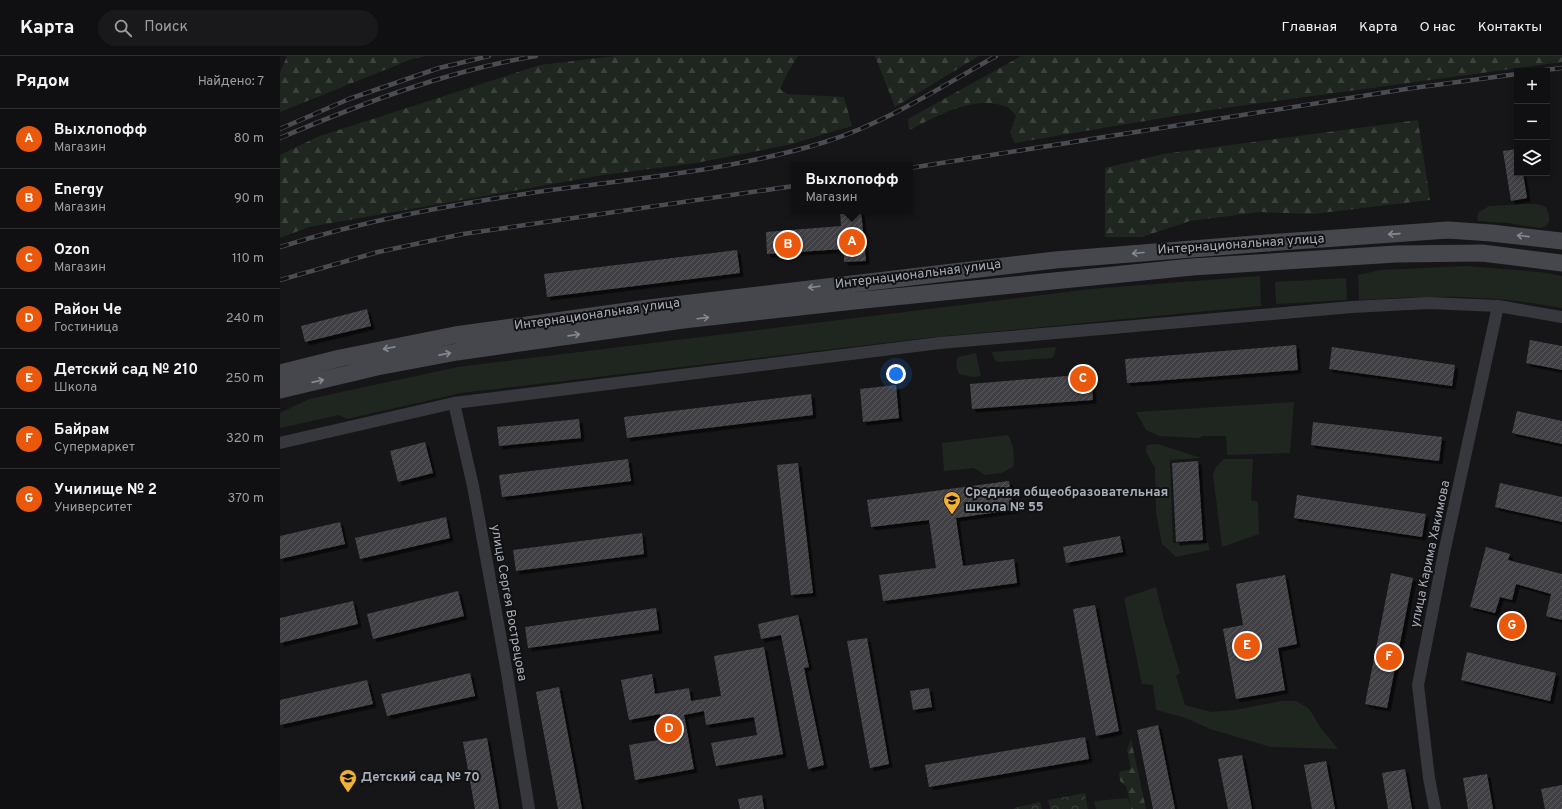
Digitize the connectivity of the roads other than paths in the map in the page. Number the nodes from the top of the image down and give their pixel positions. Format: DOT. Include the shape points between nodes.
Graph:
graph roads {
  1 [pos="1562,241"];
  2 [pos="1562,263"];
  3 [pos="1498,306"];
  4 [pos="1562,317"];
  5 [pos="280,373"];
  6 [pos="280,390"];
  7 [pos="454,403"];
  8 [pos="280,443"];
  9 [pos="529,809"];
  10 [pos="1435,809"];
  1 -- 5 [label="main road, Интернациональная улица, one-way" via="1448,230 1055,260 649,308 455,335"];
  6 -- 2 [label="main road, Интернациональная улица, one-way" via="377,367 457,352 668,322 1192,267 1396,254 1482,253"];
  3 -- 4 [label="street"];
  3 -- 7 [label="street" via="1429,303 1352,307 940,343"];
  3 -- 10 [label="street, улица Карима Хакимова" via="1418,685"];
  7 -- 8 [label="street"];
  7 -- 9 [label="street, улица Сергея Вострецова" via="473,486"];
}
